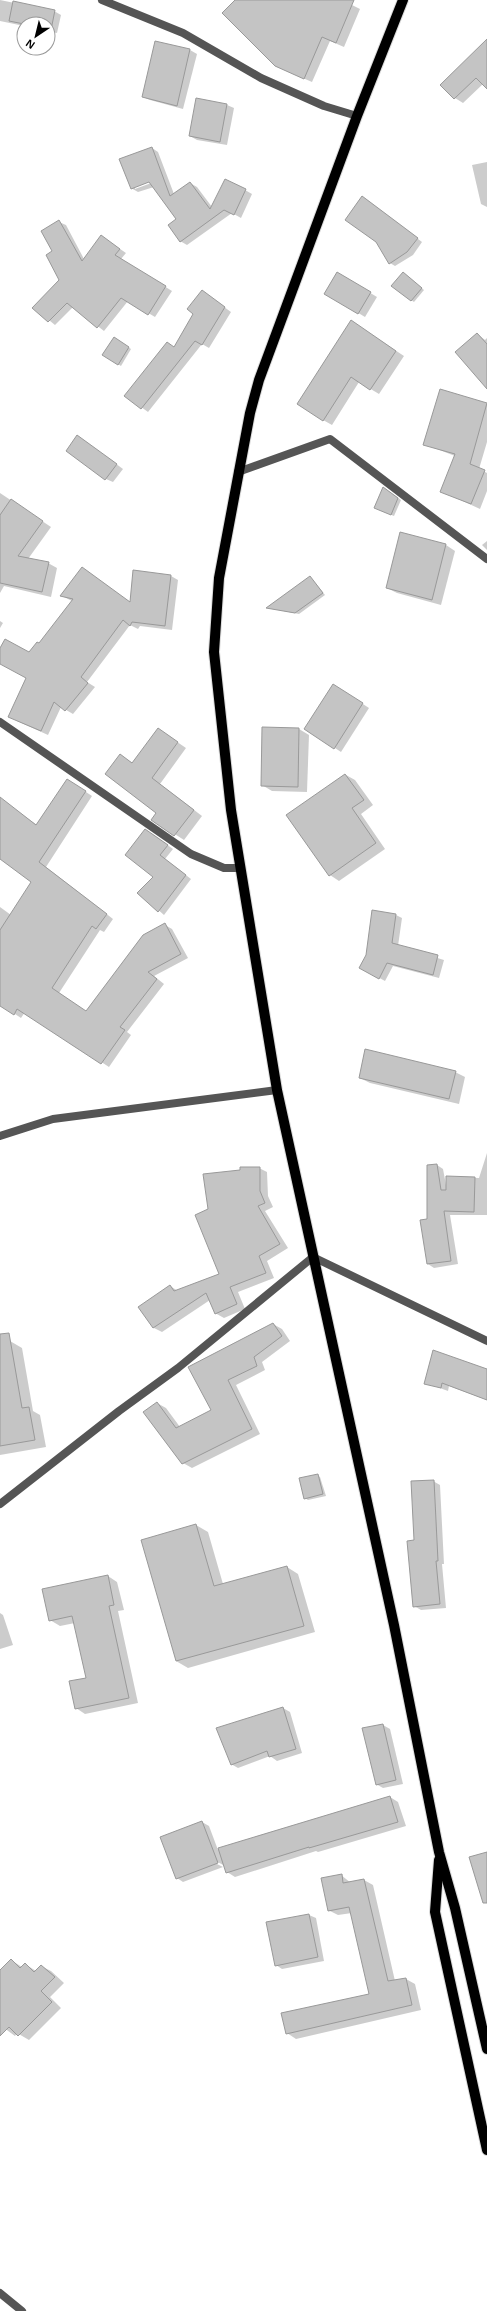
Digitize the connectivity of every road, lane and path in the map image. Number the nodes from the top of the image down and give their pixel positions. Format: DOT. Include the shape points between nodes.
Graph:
graph roads {
  1 [pos="102,0"];
  2 [pos="403,0"];
  3 [pos="357,116"];
  4 [pos="238,472"];
  5 [pos="487,559"];
  6 [pos="0,722"];
  7 [pos="240,868"];
  8 [pos="277,1090"];
  9 [pos="0,1136"];
  10 [pos="313,1257"];
  11 [pos="487,1341"];
  12 [pos="4,1496"];
  13 [pos="0,1504"];
  14 [pos="439,1852"];
  15 [pos="487,2048"];
  16 [pos="487,2150"];
  17 [pos="0,2294"];
  18 [pos="22,2311"];
  1 -- 3 [label="street" via="183,33 261,78 324,106"];
  2 -- 3 [label="main road"];
  3 -- 4 [label="main road" via="259,380"];
  4 -- 5 [label="street" via="330,439"];
  4 -- 7 [label="main road" via="218,578 214,652 231,810"];
  6 -- 7 [label="street" via="191,854 224,868"];
  7 -- 8 [label="main road"];
  8 -- 9 [label="street" via="53,1119"];
  8 -- 10 [label="main road"];
  10 -- 11 [label="street"];
  10 -- 12 [label="street" via="178,1368"];
  10 -- 14 [label="main road" via="394,1625"];
  12 -- 13 [label="street"];
  14 -- 15 [label="main road"];
  14 -- 16 [label="main road" via="435,1912"];
  17 -- 18 [label="street"];
}
